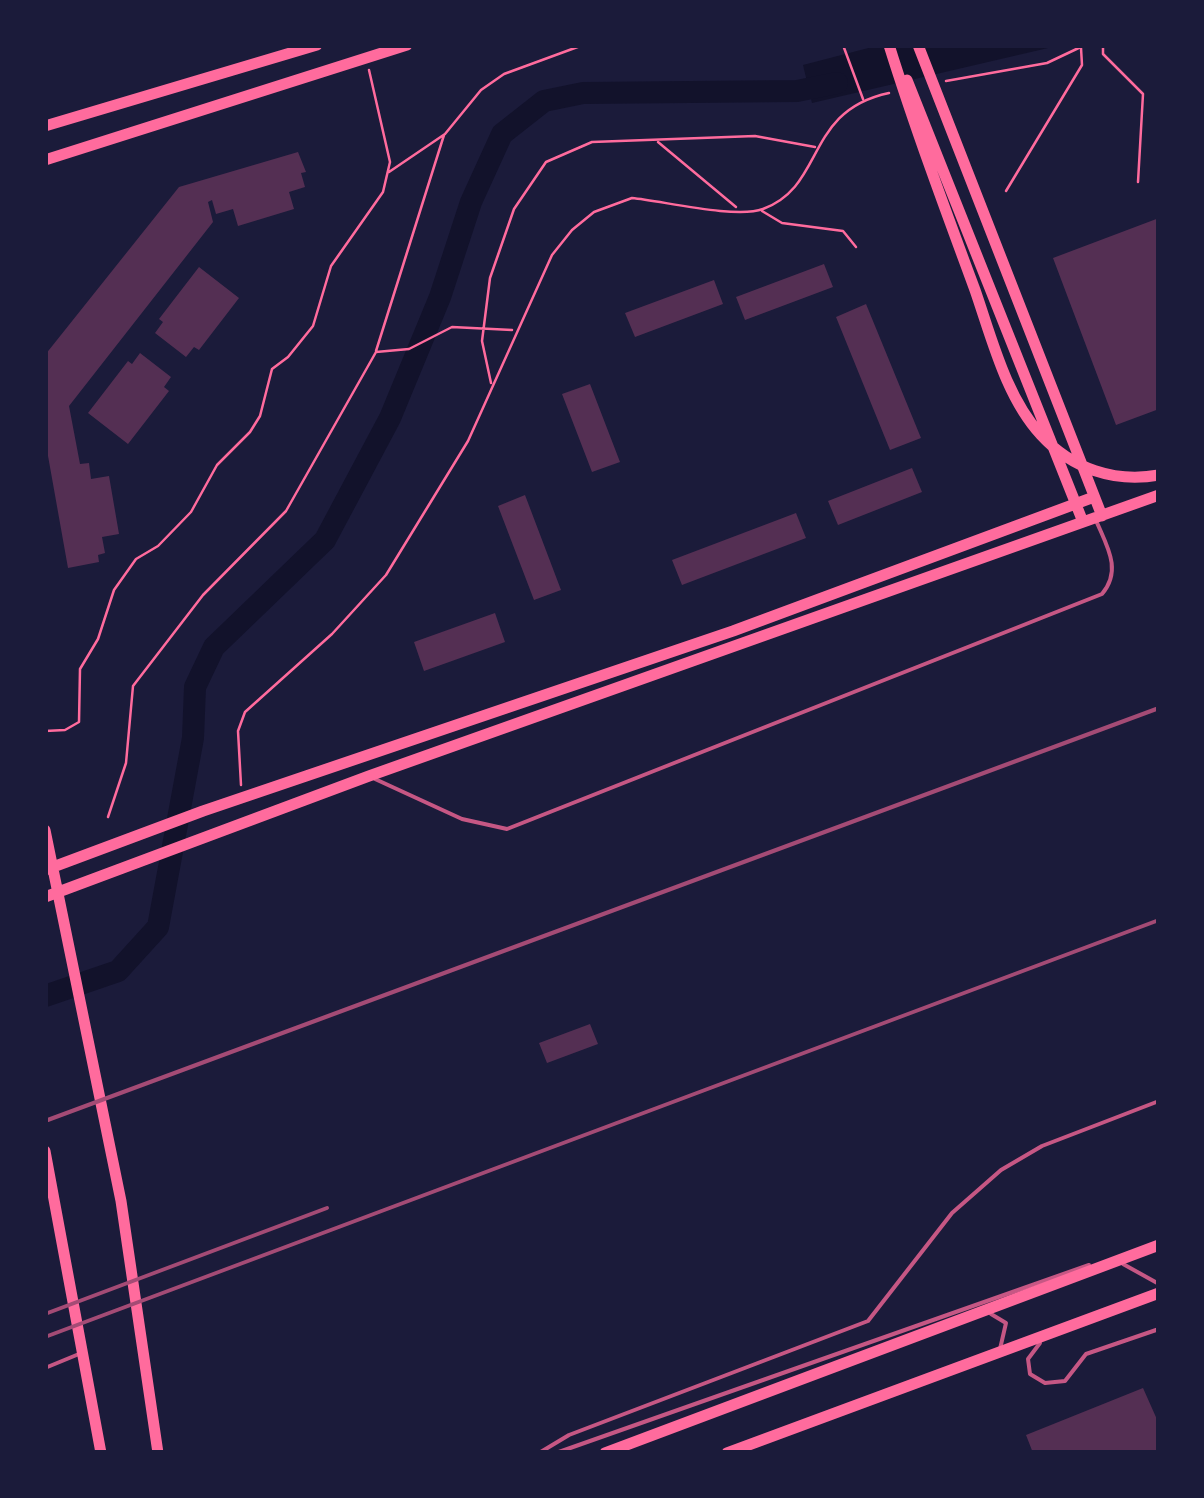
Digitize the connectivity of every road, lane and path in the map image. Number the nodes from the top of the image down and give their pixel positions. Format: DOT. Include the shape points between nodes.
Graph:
graph roads {
  1 [pos="316,45"];
  2 [pos="406,45"];
  3 [pos="584,45"];
  4 [pos="842,45"];
  5 [pos="891,45"];
  6 [pos="918,45"];
  7 [pos="1104,45"];
  8 [pos="1083,46"];
  9 [pos="366,56"];
  10 [pos="935,83"];
  11 [pos="899,91"];
  12 [pos="863,98"];
  13 [pos="45,126"];
  14 [pos="445,134"];
  15 [pos="657,141"];
  16 [pos="815,148"];
  17 [pos="45,160"];
  18 [pos="388,173"];
  19 [pos="1138,182"];
  20 [pos="1006,192"];
  21 [pos="739,210"];
  22 [pos="761,210"];
  23 [pos="856,247"];
  24 [pos="482,328"];
  25 [pos="514,330"];
  26 [pos="376,352"];
  27 [pos="492,384"];
  28 [pos="1159,475"];
  29 [pos="1159,495"];
  30 [pos="1094,496"];
  31 [pos="1075,503"];
  32 [pos="1093,519"];
  33 [pos="45,731"];
  34 [pos="368,776"];
  35 [pos="241,787"];
  36 [pos="108,817"];
  37 [pos="45,830"];
  38 [pos="48,868"];
  39 [pos="58,892"];
  40 [pos="45,897"];
  41 [pos="1159,1101"];
  42 [pos="45,1151"];
  43 [pos="1159,1246"];
  44 [pos="1159,1284"];
  45 [pos="1159,1293"];
  46 [pos="979,1311"];
  47 [pos="1159,1329"];
  48 [pos="1046,1335"];
  49 [pos="84,1352"];
  50 [pos="998,1353"];
  51 [pos="45,1368"];
  52 [pos="750,1450"];
  53 [pos="101,1453"];
  54 [pos="158,1453"];
  55 [pos="539,1453"];
  56 [pos="556,1453"];
  57 [pos="605,1453"];
  58 [pos="727,1453"];
  1 -- 13 [label="main road"];
  2 -- 9 [label="main road"];
  3 -- 14 [label="path" via="504,74 481,90"];
  4 -- 12 [label="path"];
  5 -- 28 [label="main road" via="1004,372 1031,423 1064,455 1094,470 1128,478"];
  5 -- 31 [label="main road"];
  6 -- 30 [label="main road"];
  7 -- 19 [label="path" via="1103,54 1143,94"];
  8 -- 10 [label="path" via="1047,63"];
  8 -- 20 [label="path" via="1082,65"];
  9 -- 17 [label="main road"];
  9 -- 18 [label="path"];
  11 -- 12 [label="path"];
  12 -- 16 [label="path" via="841,113"];
  14 -- 18 [label="path"];
  14 -- 26 [label="path"];
  15 -- 16 [label="path" via="773,137"];
  15 -- 21 [label="path"];
  15 -- 24 [label="path" via="592,142 546,162 514,209 490,278"];
  16 -- 22 [label="path" via="795,188"];
  18 -- 33 [label="path" via="377,203 331,266 313,326 272,370 250,432 217,464 191,512 136,559 114,590 80,669 78,722"];
  21 -- 22 [label="path"];
  21 -- 25 [label="path" via="632,198 604,207 552,255"];
  22 -- 23 [label="path" via="782,223 842,231"];
  24 -- 25 [label="path"];
  24 -- 26 [label="path" via="439,332 396,352"];
  24 -- 27 [label="path"];
  25 -- 27 [label="path"];
  26 -- 36 [label="path" via="286,512 203,594 133,686 126,764"];
  27 -- 35 [label="path" via="468,442 386,575 245,712 236,756"];
  29 -- 32 [label="main road"];
  30 -- 31 [label="main road"];
  30 -- 32 [label="main road"];
  31 -- 32 [label="main road"];
  31 -- 38 [label="main road" via="732,631"];
  32 -- 34 [label="main road"];
  32 -- 34 [label="lane" via="1114,564 1113,581 1102,594 507,829 422,804"];
  34 -- 39 [label="main road"];
  37 -- 38 [label="main road"];
  38 -- 39 [label="main road"];
  39 -- 40 [label="main road"];
  39 -- 54 [label="main road" via="122,1201"];
  41 -- 55 [label="lane" via="1042,1146 1001,1170 952,1213 868,1322 569,1435"];
  42 -- 49 [label="main road"];
  43 -- 46 [label="main road"];
  44 -- 56 [label="lane" via="1136,1268 1099,1262"];
  45 -- 48 [label="main road"];
  46 -- 50 [label="lane" via="1006,1324"];
  46 -- 57 [label="main road"];
  47 -- 48 [label="lane" via="1086,1354 1056,1384 1036,1379 1027,1366"];
  48 -- 50 [label="main road"];
  49 -- 51 [label="lane"];
  49 -- 53 [label="main road"];
  50 -- 52 [label="main road"];
  52 -- 58 [label="main road"];
}
